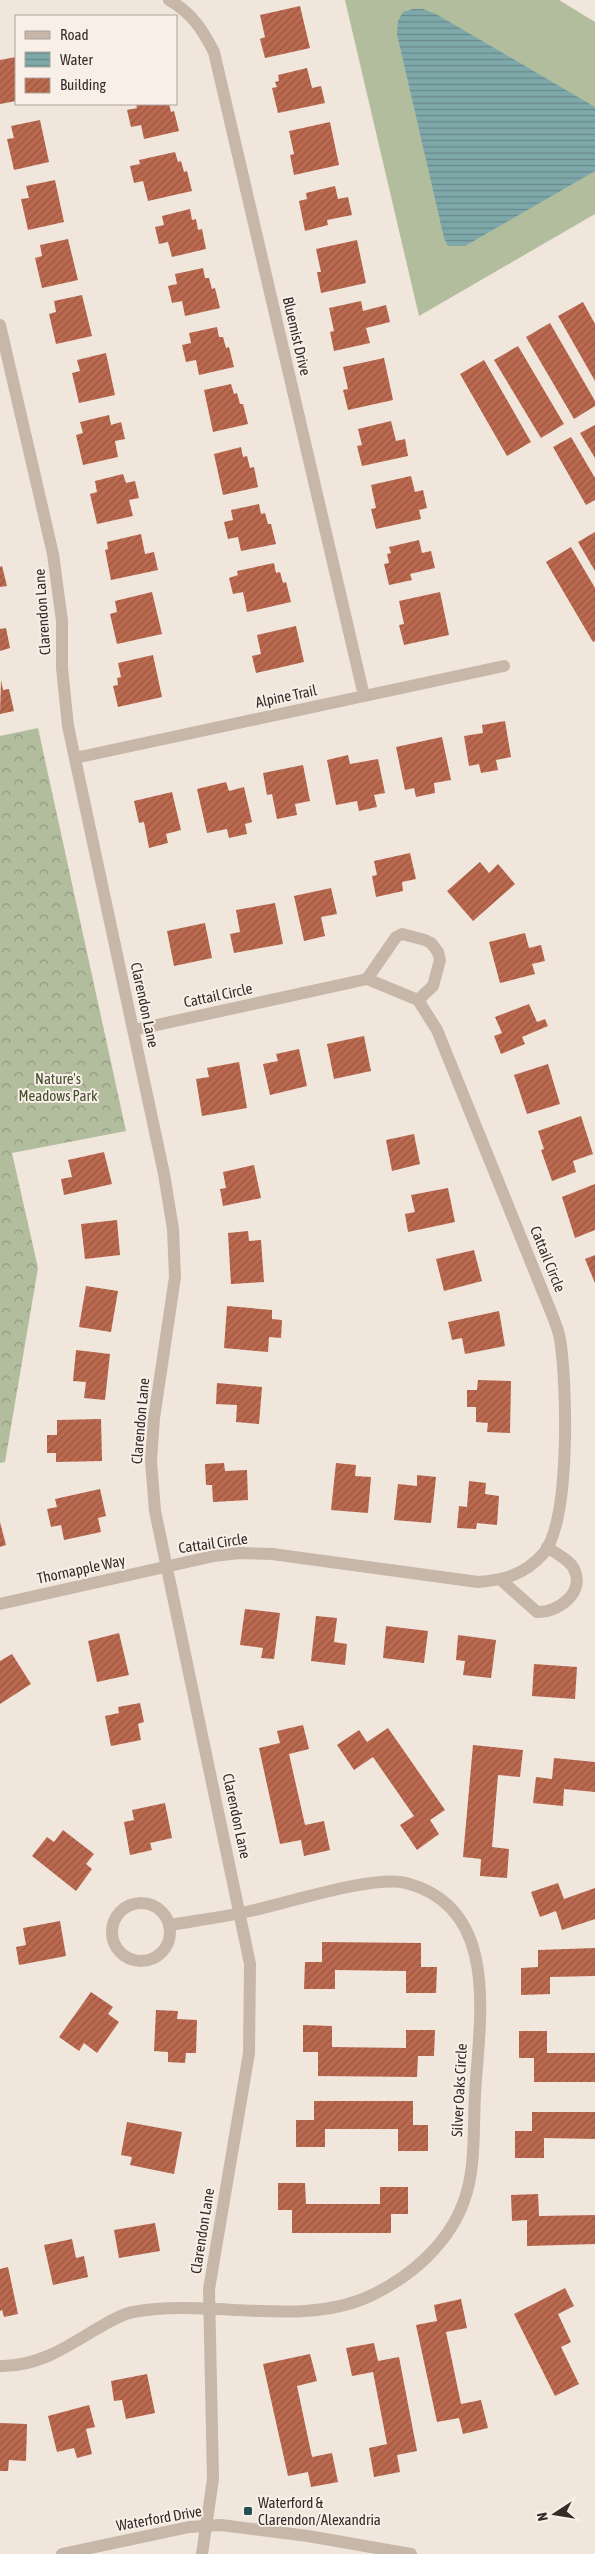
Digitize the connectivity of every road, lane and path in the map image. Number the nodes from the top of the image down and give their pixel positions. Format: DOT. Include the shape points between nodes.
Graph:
graph roads {
  1 [pos="169,0"];
  2 [pos="0,325"];
  3 [pos="504,666"];
  4 [pos="364,696"];
  5 [pos="75,758"];
  6 [pos="367,980"];
  7 [pos="418,1000"];
  8 [pos="134,1030"];
  9 [pos="547,1546"];
  10 [pos="168,1566"];
  11 [pos="501,1580"];
  12 [pos="0,1604"];
  13 [pos="241,1913"];
  14 [pos="169,1926"];
  15 [pos="209,2308"];
  16 [pos="0,2366"];
  17 [pos="207,2525"];
  18 [pos="397,2553"];
  19 [pos="62,2554"];
  20 [pos="202,2554"];
  21 [pos="411,2554"];
  1 -- 4 [label="street, Bluemist Drive" via="186,10 201,27 214,52"];
  2 -- 5 [label="street, Clarendon Lane" via="54,554 62,622 64,697"];
  3 -- 4 [label="street, Alpine Trail"];
  4 -- 5 [label="street, Alpine Trail"];
  5 -- 8 [label="street, Clarendon Lane"];
  6 -- 7 [label="street"];
  6 -- 7 [label="street" via="396,937 402,934 424,940 435,947 440,960 433,986"];
  6 -- 8 [label="street, Cattail Circle"];
  7 -- 9 [label="street, Cattail Circle" via="437,1030 560,1338 564,1464 561,1501 554,1532"];
  8 -- 10 [label="street, Clarendon Lane" via="164,1174 173,1238 175,1277 151,1460 155,1511"];
  9 -- 11 [label="street, Cattail Circle" via="544,1553 523,1572"];
  9 -- 11 [label="street" via="574,1567 576,1575 574,1588 562,1606 552,1611 537,1612"];
  10 -- 11 [label="street, Cattail Circle" via="222,1555 272,1554 478,1582"];
  10 -- 12 [label="street, Thornapple Way"];
  10 -- 13 [label="street, Clarendon Lane"];
  13 -- 14 [label="street, Silver Oaks Circle"];
  13 -- 15 [label="street, Clarendon Lane" via="250,1964 249,2053 211,2269"];
  13 -- 15 [label="street, Silver Oaks Circle" via="376,1882 404,1882 427,1891 449,1906 463,1923 477,1957 481,1990 471,2170 465,2200 440,2243 409,2272 372,2295 321,2310"];
  14 -- 14 [label="street" via="156,1907 142,1903 130,1905 114,1921 113,1942 130,1959 152,1959 163,1951 169,1939"];
  15 -- 16 [label="street" via="130,2312 60,2351 34,2361"];
  15 -- 17 [label="street, Clarendon Lane" via="213,2471"];
  17 -- 18 [label="street, Waterford Drive" via="238,2526"];
  17 -- 19 [label="street, Waterford Drive" via="189,2526"];
  17 -- 20 [label="street, Clarendon Lane"];
  18 -- 21 [label="street, Waterford Drive"];
}
